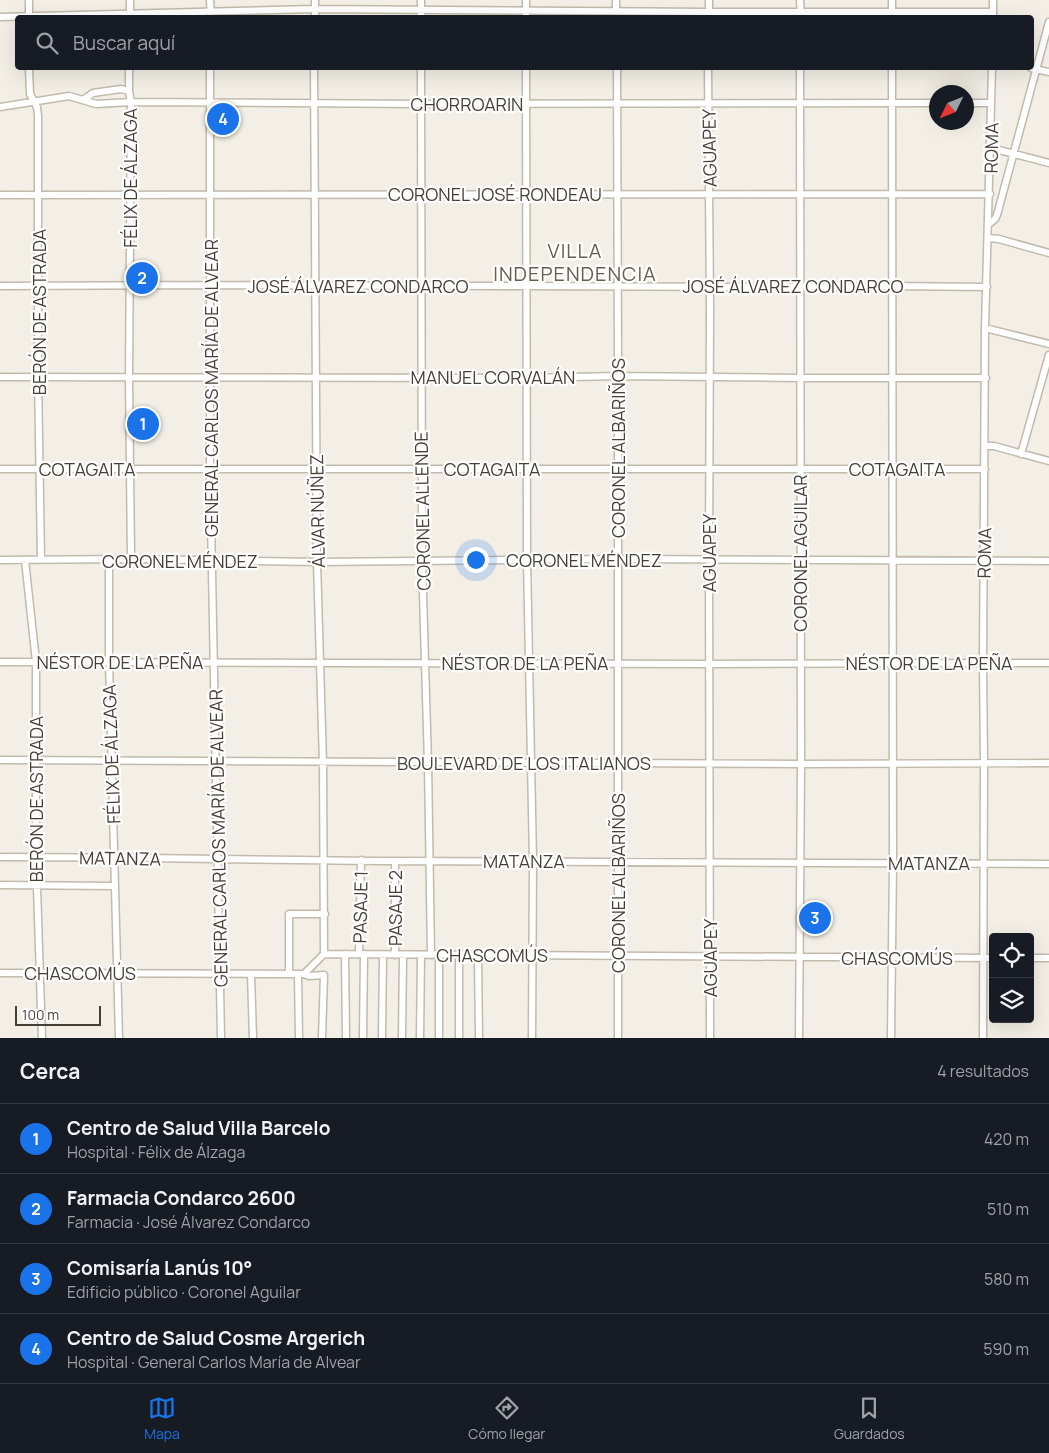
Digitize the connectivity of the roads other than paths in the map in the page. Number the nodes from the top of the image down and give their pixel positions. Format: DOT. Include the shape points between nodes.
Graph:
graph roads {
  1 [pos="29,0"];
  2 [pos="130,0"];
  3 [pos="210,0"];
  4 [pos="314,0"];
  5 [pos="421,0"];
  6 [pos="526,0"];
  7 [pos="616,0"];
  8 [pos="709,0"];
  9 [pos="800,0"];
  10 [pos="892,0"];
  11 [pos="993,0"];
  12 [pos="314,9"];
  13 [pos="421,10"];
  14 [pos="210,14"];
  15 [pos="526,14"];
  16 [pos="616,14"];
  17 [pos="29,15"];
  18 [pos="130,15"];
  19 [pos="170,15"];
  20 [pos="314,15"];
  21 [pos="421,15"];
  22 [pos="709,15"];
  23 [pos="801,15"];
  24 [pos="892,15"];
  25 [pos="993,15"];
  26 [pos="0,16"];
  27 [pos="15,17"];
  28 [pos="1049,22"];
  29 [pos="1034,65"];
  30 [pos="1034,68"];
  31 [pos="29,70"];
  32 [pos="129,70"];
  33 [pos="210,70"];
  34 [pos="314,70"];
  35 [pos="421,70"];
  36 [pos="526,70"];
  37 [pos="617,70"];
  38 [pos="708,70"];
  39 [pos="800,70"];
  40 [pos="892,70"];
  41 [pos="992,70"];
  42 [pos="1033,70"];
  43 [pos="1049,72"];
  44 [pos="129,91"];
  45 [pos="83,100"];
  46 [pos="35,102"];
  47 [pos="131,102"];
  48 [pos="210,103"];
  49 [pos="708,103"];
  50 [pos="929,103"];
  51 [pos="974,103"];
  52 [pos="991,103"];
  53 [pos="314,104"];
  54 [pos="421,104"];
  55 [pos="526,104"];
  56 [pos="618,104"];
  57 [pos="800,104"];
  58 [pos="892,104"];
  59 [pos="0,107"];
  60 [pos="991,148"];
  61 [pos="1013,154"];
  62 [pos="1049,163"];
  63 [pos="130,194"];
  64 [pos="210,194"];
  65 [pos="314,194"];
  66 [pos="526,194"];
  67 [pos="618,194"];
  68 [pos="709,194"];
  69 [pos="990,194"];
  70 [pos="0,195"];
  71 [pos="38,195"];
  72 [pos="421,195"];
  73 [pos="801,195"];
  74 [pos="891,195"];
  75 [pos="989,224"];
  76 [pos="988,238"];
  77 [pos="1049,253"];
  78 [pos="210,285"];
  79 [pos="315,285"];
  80 [pos="0,286"];
  81 [pos="39,286"];
  82 [pos="130,286"];
  83 [pos="422,286"];
  84 [pos="527,286"];
  85 [pos="709,286"];
  86 [pos="891,286"];
  87 [pos="617,287"];
  88 [pos="800,287"];
  89 [pos="987,287"];
  90 [pos="985,328"];
  91 [pos="1049,344"];
  92 [pos="1049,355"];
  93 [pos="618,376"];
  94 [pos="0,377"];
  95 [pos="38,377"];
  96 [pos="210,377"];
  97 [pos="710,377"];
  98 [pos="129,378"];
  99 [pos="316,378"];
  100 [pos="421,378"];
  101 [pos="527,378"];
  102 [pos="800,378"];
  103 [pos="892,378"];
  104 [pos="986,378"];
  105 [pos="985,446"];
  106 [pos="1021,454"];
  107 [pos="1049,461"];
  108 [pos="210,468"];
  109 [pos="0,469"];
  110 [pos="40,469"];
  111 [pos="130,469"];
  112 [pos="422,469"];
  113 [pos="527,469"];
  114 [pos="709,469"];
  115 [pos="892,469"];
  116 [pos="985,469"];
  117 [pos="316,470"];
  118 [pos="618,470"];
  119 [pos="800,470"];
  120 [pos="41,559"];
  121 [pos="131,559"];
  122 [pos="618,559"];
  123 [pos="892,559"];
  124 [pos="0,560"];
  125 [pos="25,560"];
  126 [pos="109,560"];
  127 [pos="212,560"];
  128 [pos="422,560"];
  129 [pos="527,560"];
  130 [pos="800,560"];
  131 [pos="984,560"];
  132 [pos="709,561"];
  133 [pos="1049,561"];
  134 [pos="317,562"];
  135 [pos="0,662"];
  136 [pos="36,662"];
  137 [pos="109,662"];
  138 [pos="214,662"];
  139 [pos="320,662"];
  140 [pos="983,662"];
  141 [pos="426,663"];
  142 [pos="530,663"];
  143 [pos="618,663"];
  144 [pos="1049,663"];
  145 [pos="710,664"];
  146 [pos="801,664"];
  147 [pos="892,664"];
  148 [pos="0,760"];
  149 [pos="35,761"];
  150 [pos="112,761"];
  151 [pos="216,761"];
  152 [pos="323,763"];
  153 [pos="428,763"];
  154 [pos="532,763"];
  155 [pos="710,763"];
  156 [pos="984,763"];
  157 [pos="1049,763"];
  158 [pos="618,764"];
  159 [pos="801,764"];
  160 [pos="893,764"];
  161 [pos="0,857"];
  162 [pos="36,857"];
  163 [pos="114,857"];
  164 [pos="219,859"];
  165 [pos="324,860"];
  166 [pos="361,860"];
  167 [pos="395,860"];
  168 [pos="430,860"];
  169 [pos="533,861"];
  170 [pos="618,861"];
  171 [pos="710,862"];
  172 [pos="800,863"];
  173 [pos="893,863"];
  174 [pos="984,864"];
  175 [pos="1049,864"];
  176 [pos="0,885"];
  177 [pos="36,885"];
  178 [pos="115,886"];
  179 [pos="324,914"];
  180 [pos="324,954"];
  181 [pos="345,954"];
  182 [pos="361,954"];
  183 [pos="382,955"];
  184 [pos="395,955"];
  185 [pos="403,955"];
  186 [pos="421,955"];
  187 [pos="431,955"];
  188 [pos="439,955"];
  189 [pos="459,955"];
  190 [pos="618,955"];
  191 [pos="478,956"];
  192 [pos="532,956"];
  193 [pos="710,957"];
  194 [pos="800,958"];
  195 [pos="984,958"];
  196 [pos="989,958"];
  197 [pos="1034,958"];
  198 [pos="1049,958"];
  199 [pos="891,959"];
  200 [pos="0,973"];
  201 [pos="40,973"];
  202 [pos="118,973"];
  203 [pos="220,974"];
  204 [pos="251,974"];
  205 [pos="289,974"];
  206 [pos="301,974"];
  207 [pos="42,1038"];
  208 [pos="119,1038"];
  209 [pos="221,1038"];
  210 [pos="253,1038"];
  211 [pos="299,1038"];
  212 [pos="322,1038"];
  213 [pos="346,1038"];
  214 [pos="363,1038"];
  215 [pos="382,1038"];
  216 [pos="402,1038"];
  217 [pos="420,1038"];
  218 [pos="439,1038"];
  219 [pos="459,1038"];
  220 [pos="479,1038"];
  221 [pos="532,1038"];
  222 [pos="618,1038"];
  223 [pos="710,1038"];
  224 [pos="799,1038"];
  225 [pos="891,1038"];
  226 [pos="983,1038"];
  1 -- 17 [label="street"];
  2 -- 18 [label="street"];
  3 -- 14 [label="street"];
  4 -- 12 [label="street"];
  5 -- 13 [label="street"];
  6 -- 15 [label="street"];
  7 -- 16 [label="street"];
  8 -- 22 [label="street"];
  9 -- 23 [label="street"];
  10 -- 24 [label="street"];
  11 -- 25 [label="street"];
  12 -- 13 [label="street"];
  12 -- 14 [label="street"];
  12 -- 20 [label="street"];
  13 -- 15 [label="street"];
  13 -- 21 [label="street"];
  14 -- 19 [label="street"];
  15 -- 16 [label="street"];
  16 -- 22 [label="street"];
  22 -- 23 [label="street"];
  23 -- 24 [label="street"];
  24 -- 25 [label="street"];
  26 -- 27 [label="street"];
  28 -- 29 [label="street"];
  30 -- 43 [label="street"];
  31 -- 46 [label="street, BERÓN DE ASTRADA" via="30,94"];
  32 -- 44 [label="street, FÉLIX DE ÁLZAGA"];
  33 -- 48 [label="street, GENERAL CARLOS MARÍA DE ALVEAR"];
  34 -- 53 [label="street, ÁLVAR NÚÑEZ"];
  35 -- 54 [label="street, CORONEL ALLENDE"];
  36 -- 55 [label="street"];
  37 -- 56 [label="street, CORONEL ALBARIÑOS"];
  38 -- 49 [label="street, AGUAPEY"];
  39 -- 57 [label="street, CORONEL AGUILAR"];
  40 -- 58 [label="street"];
  41 -- 52 [label="street, ROMA"];
  42 -- 61 [label="street"];
  44 -- 45 [label="street" via="93,93"];
  44 -- 47 [label="street, FÉLIX DE ÁLZAGA"];
  45 -- 46 [label="street, CHORROARIN" via="69,96"];
  45 -- 47 [label="street, CHORROARIN" via="96,104"];
  46 -- 59 [label="street, CHORROARIN"];
  46 -- 71 [label="street, BERÓN DE ASTRADA" via="38,116"];
  47 -- 48 [label="street, CHORROARIN"];
  47 -- 63 [label="street, FÉLIX DE ÁLZAGA"];
  48 -- 53 [label="street, CHORROARIN"];
  48 -- 64 [label="street, GENERAL CARLOS MARÍA DE ALVEAR"];
  49 -- 56 [label="street, CHORROARIN"];
  49 -- 57 [label="street, CHORROARIN"];
  49 -- 68 [label="street, AGUAPEY"];
  50 -- 58 [label="street, CHORROARIN"];
  51 -- 52 [label="street"];
  52 -- 60 [label="street, ROMA"];
  53 -- 54 [label="street, CHORROARIN"];
  53 -- 65 [label="street, ÁLVAR NÚÑEZ"];
  54 -- 55 [label="street, CHORROARIN"];
  54 -- 72 [label="street, CORONEL ALLENDE"];
  55 -- 56 [label="street, CHORROARIN"];
  55 -- 66 [label="street"];
  56 -- 67 [label="street, CORONEL ALBARIÑOS"];
  57 -- 58 [label="street, CHORROARIN"];
  57 -- 73 [label="street, CORONEL AGUILAR"];
  58 -- 74 [label="street"];
  60 -- 61 [label="street"];
  60 -- 69 [label="street, ROMA"];
  61 -- 62 [label="street"];
  61 -- 75 [label="street" via="997,215"];
  63 -- 64 [label="street, CORONEL JOSÉ RONDEAU"];
  63 -- 71 [label="street, CORONEL JOSÉ RONDEAU"];
  63 -- 82 [label="street, FÉLIX DE ÁLZAGA"];
  64 -- 65 [label="street, CORONEL JOSÉ RONDEAU"];
  64 -- 78 [label="street, GENERAL CARLOS MARÍA DE ALVEAR"];
  65 -- 72 [label="street, CORONEL JOSÉ RONDEAU"];
  65 -- 79 [label="street, ÁLVAR NÚÑEZ"];
  66 -- 67 [label="street, CORONEL JOSÉ RONDEAU"];
  66 -- 72 [label="street, CORONEL JOSÉ RONDEAU"];
  66 -- 84 [label="street"];
  67 -- 68 [label="street, CORONEL JOSÉ RONDEAU"];
  67 -- 87 [label="street, CORONEL ALBARIÑOS"];
  68 -- 73 [label="street, CORONEL JOSÉ RONDEAU"];
  68 -- 85 [label="street, AGUAPEY"];
  69 -- 74 [label="street, CORONEL JOSÉ RONDEAU"];
  69 -- 75 [label="street, ROMA"];
  70 -- 71 [label="street, CORONEL JOSÉ RONDEAU"];
  71 -- 81 [label="street, BERÓN DE ASTRADA"];
  72 -- 83 [label="street, CORONEL ALLENDE"];
  73 -- 74 [label="street, CORONEL JOSÉ RONDEAU"];
  73 -- 88 [label="street, CORONEL AGUILAR"];
  74 -- 86 [label="street"];
  75 -- 76 [label="street, ROMA"];
  76 -- 77 [label="street"];
  76 -- 89 [label="street, ROMA"];
  78 -- 79 [label="street, JOSÉ ÁLVAREZ CONDARCO"];
  78 -- 82 [label="street, JOSÉ ÁLVAREZ CONDARCO"];
  78 -- 96 [label="street, GENERAL CARLOS MARÍA DE ALVEAR"];
  79 -- 83 [label="street, JOSÉ ÁLVAREZ CONDARCO"];
  79 -- 99 [label="street, ÁLVAR NÚÑEZ"];
  80 -- 81 [label="street, JOSÉ ÁLVAREZ CONDARCO"];
  81 -- 82 [label="street, JOSÉ ÁLVAREZ CONDARCO"];
  81 -- 95 [label="street, BERÓN DE ASTRADA"];
  82 -- 98 [label="street, FÉLIX DE ÁLZAGA"];
  83 -- 84 [label="street, JOSÉ ÁLVAREZ CONDARCO"];
  83 -- 100 [label="street, CORONEL ALLENDE"];
  84 -- 87 [label="street, JOSÉ ÁLVAREZ CONDARCO"];
  84 -- 101 [label="street"];
  85 -- 87 [label="street, JOSÉ ÁLVAREZ CONDARCO"];
  85 -- 88 [label="street, JOSÉ ÁLVAREZ CONDARCO"];
  85 -- 97 [label="street, AGUAPEY"];
  86 -- 88 [label="street, JOSÉ ÁLVAREZ CONDARCO"];
  86 -- 89 [label="street, JOSÉ ÁLVAREZ CONDARCO"];
  86 -- 103 [label="street"];
  87 -- 93 [label="street, CORONEL ALBARIÑOS"];
  88 -- 102 [label="street, CORONEL AGUILAR"];
  89 -- 90 [label="street, ROMA"];
  90 -- 91 [label="street"];
  90 -- 104 [label="street, ROMA"];
  92 -- 106 [label="street"];
  93 -- 97 [label="street, MANUEL CORVALÁN"];
  93 -- 101 [label="street, MANUEL CORVALÁN"];
  93 -- 118 [label="street, CORONEL ALBARIÑOS"];
  94 -- 95 [label="street, MANUEL CORVALÁN"];
  95 -- 98 [label="street, MANUEL CORVALÁN"];
  95 -- 110 [label="street, BERÓN DE ASTRADA"];
  96 -- 98 [label="street, MANUEL CORVALÁN"];
  96 -- 99 [label="street, MANUEL CORVALÁN"];
  96 -- 108 [label="street, GENERAL CARLOS MARÍA DE ALVEAR"];
  97 -- 102 [label="street, MANUEL CORVALÁN"];
  97 -- 114 [label="street, AGUAPEY"];
  98 -- 111 [label="street, FÉLIX DE ÁLZAGA"];
  99 -- 100 [label="street, MANUEL CORVALÁN"];
  99 -- 117 [label="street, ÁLVAR NÚÑEZ"];
  100 -- 101 [label="street, MANUEL CORVALÁN"];
  100 -- 112 [label="street, CORONEL ALLENDE"];
  101 -- 113 [label="street"];
  102 -- 103 [label="street, MANUEL CORVALÁN"];
  102 -- 119 [label="street, CORONEL AGUILAR"];
  103 -- 104 [label="street, MANUEL CORVALÁN"];
  103 -- 115 [label="street"];
  104 -- 105 [label="street, ROMA"];
  105 -- 106 [label="street"];
  105 -- 116 [label="street, ROMA"];
  106 -- 107 [label="street"];
  108 -- 111 [label="street, COTAGAITA"];
  108 -- 117 [label="street, COTAGAITA"];
  108 -- 127 [label="street, GENERAL CARLOS MARÍA DE ALVEAR"];
  109 -- 110 [label="street, COTAGAITA"];
  110 -- 111 [label="street, COTAGAITA"];
  110 -- 120 [label="street, BERÓN DE ASTRADA"];
  111 -- 121 [label="street, FÉLIX DE ÁLZAGA"];
  112 -- 113 [label="street, COTAGAITA"];
  112 -- 117 [label="street, COTAGAITA"];
  112 -- 128 [label="street, CORONEL ALLENDE"];
  113 -- 118 [label="street, COTAGAITA"];
  113 -- 129 [label="street"];
  114 -- 118 [label="street, COTAGAITA"];
  114 -- 119 [label="street, COTAGAITA"];
  114 -- 132 [label="street, AGUAPEY"];
  115 -- 116 [label="street, COTAGAITA"];
  115 -- 119 [label="street, COTAGAITA"];
  115 -- 123 [label="street"];
  116 -- 131 [label="street, ROMA"];
  117 -- 134 [label="street, ÁLVAR NÚÑEZ"];
  118 -- 122 [label="street, CORONEL ALBARIÑOS"];
  119 -- 130 [label="street, CORONEL AGUILAR"];
  120 -- 125 [label="street, CORONEL MÉNDEZ"];
  120 -- 126 [label="street, CORONEL MÉNDEZ"];
  121 -- 126 [label="street, CORONEL MÉNDEZ"];
  121 -- 127 [label="street, CORONEL MÉNDEZ"];
  122 -- 129 [label="street, CORONEL MÉNDEZ"];
  122 -- 132 [label="street, CORONEL MÉNDEZ"];
  122 -- 143 [label="street, CORONEL ALBARIÑOS"];
  123 -- 130 [label="street, CORONEL MÉNDEZ"];
  123 -- 131 [label="street, CORONEL MÉNDEZ"];
  123 -- 147 [label="street"];
  124 -- 125 [label="street, CORONEL MÉNDEZ"];
  125 -- 136 [label="street, BERÓN DE ASTRADA"];
  126 -- 137 [label="street, FÉLIX DE ÁLZAGA"];
  127 -- 134 [label="street, CORONEL MÉNDEZ"];
  127 -- 138 [label="street, GENERAL CARLOS MARÍA DE ALVEAR"];
  128 -- 129 [label="street, CORONEL MÉNDEZ"];
  128 -- 134 [label="street, CORONEL MÉNDEZ"];
  128 -- 141 [label="street, CORONEL ALLENDE"];
  129 -- 142 [label="street"];
  130 -- 132 [label="street, CORONEL MÉNDEZ"];
  130 -- 146 [label="street, CORONEL AGUILAR"];
  131 -- 133 [label="street, CORONEL MÉNDEZ"];
  131 -- 140 [label="street, ROMA"];
  132 -- 145 [label="street, AGUAPEY"];
  134 -- 139 [label="street, ÁLVAR NÚÑEZ"];
  135 -- 136 [label="street, NÉSTOR DE LA PEÑA"];
  136 -- 137 [label="street, NÉSTOR DE LA PEÑA"];
  136 -- 149 [label="street, BERÓN DE ASTRADA"];
  137 -- 138 [label="street, NÉSTOR DE LA PEÑA"];
  137 -- 150 [label="street, FÉLIX DE ÁLZAGA"];
  138 -- 139 [label="street, NÉSTOR DE LA PEÑA"];
  138 -- 151 [label="street, GENERAL CARLOS MARÍA DE ALVEAR"];
  139 -- 141 [label="street, NÉSTOR DE LA PEÑA"];
  139 -- 152 [label="street, ÁLVAR NÚÑEZ"];
  140 -- 144 [label="street, NÉSTOR DE LA PEÑA"];
  140 -- 147 [label="street, NÉSTOR DE LA PEÑA"];
  140 -- 156 [label="street, ROMA"];
  141 -- 142 [label="street, NÉSTOR DE LA PEÑA"];
  141 -- 153 [label="street, CORONEL ALLENDE"];
  142 -- 143 [label="street, NÉSTOR DE LA PEÑA"];
  142 -- 154 [label="street"];
  143 -- 145 [label="street, NÉSTOR DE LA PEÑA"];
  143 -- 158 [label="street, CORONEL ALBARIÑOS"];
  145 -- 146 [label="street, NÉSTOR DE LA PEÑA"];
  145 -- 155 [label="street, AGUAPEY"];
  146 -- 147 [label="street, NÉSTOR DE LA PEÑA"];
  146 -- 159 [label="street, CORONEL AGUILAR"];
  147 -- 160 [label="street"];
  148 -- 149 [label="street, BOULEVARD DE LOS ITALIANOS"];
  149 -- 150 [label="street, BOULEVARD DE LOS ITALIANOS"];
  149 -- 162 [label="street, BERÓN DE ASTRADA"];
  150 -- 151 [label="street, BOULEVARD DE LOS ITALIANOS"];
  150 -- 163 [label="street, FÉLIX DE ÁLZAGA"];
  151 -- 152 [label="street, BOULEVARD DE LOS ITALIANOS"];
  151 -- 164 [label="street, GENERAL CARLOS MARÍA DE ALVEAR"];
  152 -- 153 [label="street, BOULEVARD DE LOS ITALIANOS"];
  152 -- 165 [label="street, ÁLVAR NÚÑEZ"];
  153 -- 154 [label="street, BOULEVARD DE LOS ITALIANOS"];
  153 -- 168 [label="street, CORONEL ALLENDE"];
  154 -- 158 [label="street, BOULEVARD DE LOS ITALIANOS"];
  154 -- 169 [label="street"];
  155 -- 158 [label="street, BOULEVARD DE LOS ITALIANOS"];
  155 -- 159 [label="street, BOULEVARD DE LOS ITALIANOS"];
  155 -- 171 [label="street, AGUAPEY"];
  156 -- 157 [label="street, BOULEVARD DE LOS ITALIANOS"];
  156 -- 160 [label="street, BOULEVARD DE LOS ITALIANOS"];
  156 -- 174 [label="street, ROMA"];
  158 -- 170 [label="street, CORONEL ALBARIÑOS"];
  159 -- 160 [label="street, BOULEVARD DE LOS ITALIANOS"];
  159 -- 172 [label="street, CORONEL AGUILAR"];
  160 -- 173 [label="street"];
  161 -- 162 [label="street, MATANZA"];
  162 -- 163 [label="street, MATANZA"];
  162 -- 177 [label="street, BERÓN DE ASTRADA"];
  163 -- 164 [label="street, MATANZA"];
  163 -- 178 [label="street, FÉLIX DE ÁLZAGA"];
  164 -- 165 [label="street, MATANZA"];
  164 -- 203 [label="street, GENERAL CARLOS MARÍA DE ALVEAR"];
  165 -- 166 [label="street, MATANZA"];
  165 -- 179 [label="street, ÁLVAR NÚÑEZ"];
  166 -- 167 [label="street, MATANZA"];
  166 -- 182 [label="street, PASAJE 1"];
  167 -- 168 [label="street, MATANZA"];
  167 -- 184 [label="street, PASAJE 2"];
  168 -- 169 [label="street, MATANZA"];
  168 -- 187 [label="street, CORONEL ALLENDE"];
  169 -- 170 [label="street, MATANZA"];
  169 -- 192 [label="street"];
  170 -- 171 [label="street, MATANZA"];
  170 -- 190 [label="street, CORONEL ALBARIÑOS"];
  171 -- 172 [label="street, MATANZA"];
  171 -- 193 [label="street, AGUAPEY"];
  172 -- 173 [label="street, MATANZA"];
  172 -- 194 [label="street, CORONEL AGUILAR"];
  173 -- 174 [label="street, MATANZA"];
  173 -- 199 [label="street"];
  174 -- 175 [label="street, MATANZA"];
  174 -- 195 [label="street, ROMA"];
  176 -- 177 [label="street"];
  177 -- 178 [label="street"];
  177 -- 201 [label="street, BERÓN DE ASTRADA"];
  178 -- 202 [label="street, FÉLIX DE ÁLZAGA"];
  179 -- 180 [label="street, ÁLVAR NÚÑEZ"];
  179 -- 205 [label="street" via="289,914"];
  180 -- 181 [label="street, CHASCOMÚS"];
  180 -- 206 [label="street"];
  181 -- 182 [label="street, CHASCOMÚS"];
  181 -- 213 [label="street"];
  182 -- 183 [label="street, CHASCOMÚS"];
  182 -- 214 [label="street, PASAJE 1"];
  183 -- 184 [label="street, CHASCOMÚS"];
  183 -- 215 [label="street"];
  184 -- 185 [label="street, CHASCOMÚS"];
  185 -- 186 [label="street, CHASCOMÚS"];
  185 -- 216 [label="street"];
  186 -- 187 [label="street, CHASCOMÚS"];
  186 -- 217 [label="street"];
  187 -- 188 [label="street, CHASCOMÚS"];
  188 -- 189 [label="street, CHASCOMÚS"];
  188 -- 218 [label="street"];
  189 -- 191 [label="street, CHASCOMÚS"];
  189 -- 219 [label="street"];
  190 -- 192 [label="street, CHASCOMÚS"];
  190 -- 193 [label="street, CHASCOMÚS"];
  190 -- 222 [label="street, CORONEL ALBARIÑOS"];
  191 -- 192 [label="street, CHASCOMÚS"];
  191 -- 220 [label="street"];
  192 -- 221 [label="street"];
  193 -- 194 [label="street, CHASCOMÚS"];
  193 -- 223 [label="street, AGUAPEY"];
  194 -- 199 [label="street, CHASCOMÚS"];
  194 -- 224 [label="street, CORONEL AGUILAR"];
  195 -- 196 [label="street, CHASCOMÚS"];
  195 -- 199 [label="street, CHASCOMÚS"];
  195 -- 226 [label="street, ROMA"];
  197 -- 198 [label="street"];
  199 -- 225 [label="street"];
  200 -- 201 [label="street, CHASCOMÚS"];
  201 -- 202 [label="street, CHASCOMÚS"];
  201 -- 207 [label="street, BERÓN DE ASTRADA"];
  202 -- 203 [label="street, CHASCOMÚS"];
  202 -- 208 [label="street, FÉLIX DE ÁLZAGA"];
  203 -- 204 [label="street, CHASCOMÚS"];
  203 -- 209 [label="street, GENERAL CARLOS MARÍA DE ALVEAR"];
  204 -- 205 [label="street, CHASCOMÚS"];
  204 -- 210 [label="street"];
  205 -- 206 [label="street, CHASCOMÚS"];
  206 -- 211 [label="street"];
  206 -- 212 [label="street, CHASCOMÚS" via="324,975"];
}
